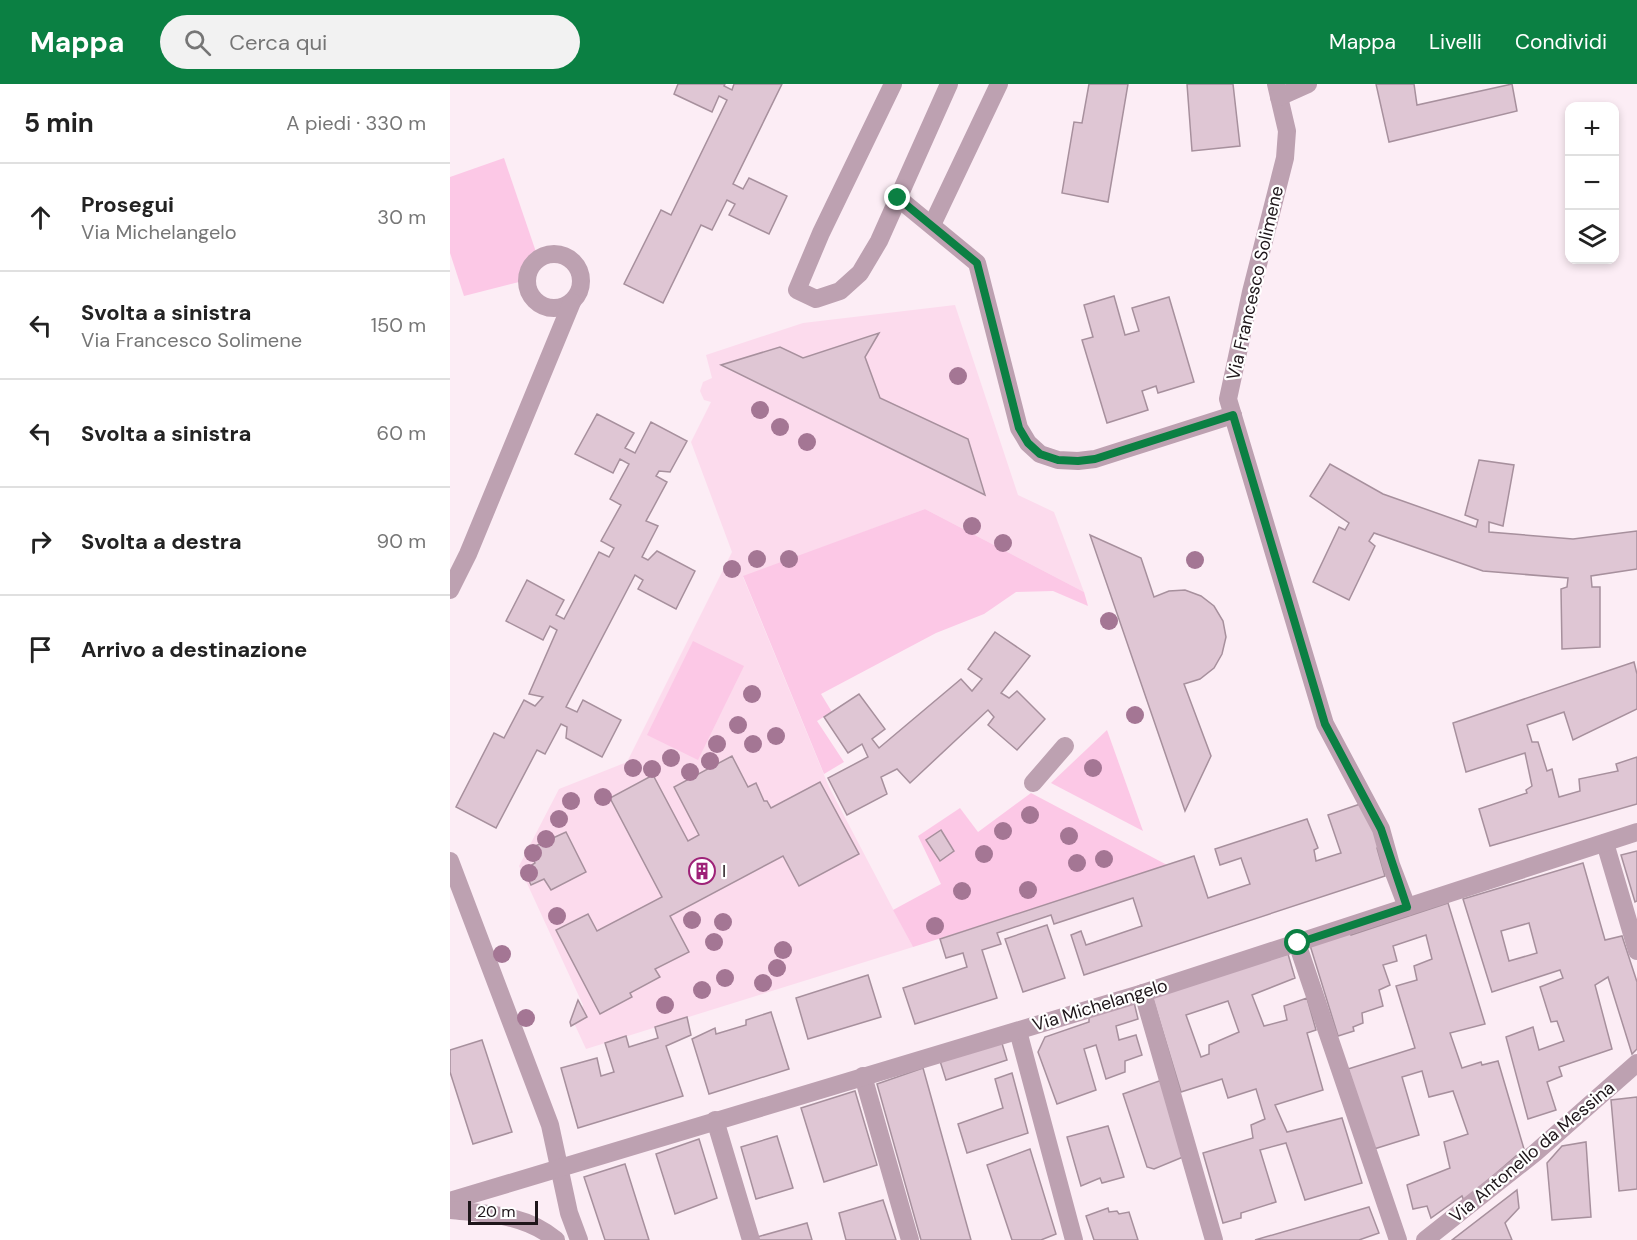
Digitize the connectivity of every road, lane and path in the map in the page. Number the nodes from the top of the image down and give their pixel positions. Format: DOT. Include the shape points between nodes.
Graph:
graph roads {
  1 [pos="893,84"];
  2 [pos="949,84"];
  3 [pos="999,84"];
  4 [pos="1308,84"];
  5 [pos="1277,90"];
  6 [pos="898,198"];
  7 [pos="932,225"];
  8 [pos="572,302"];
  9 [pos="1233,415"];
  10 [pos="450,590"];
  11 [pos="1065,746"];
  12 [pos="1033,783"];
  13 [pos="1637,832"];
  14 [pos="1605,843"];
  15 [pos="450,861"];
  16 [pos="1407,907"];
  17 [pos="1298,943"];
  18 [pos="1637,951"];
  19 [pos="1143,993"];
  20 [pos="1018,1031"];
  21 [pos="1637,1063"];
  22 [pos="863,1076"];
  23 [pos="715,1120"];
  24 [pos="560,1166"];
  25 [pos="450,1201"];
  26 [pos="450,1210"];
  27 [pos="556,1240"];
  28 [pos="579,1240"];
  29 [pos="751,1240"];
  30 [pos="910,1240"];
  31 [pos="1074,1240"];
  32 [pos="1214,1240"];
  33 [pos="1398,1240"];
  34 [pos="1425,1240"];
  1 -- 6 [label="street" via="797,290 816,299 847,285 860,273 879,241"];
  2 -- 6 [label="street"];
  3 -- 7 [label="street"];
  4 -- 5 [label="street, Via Francesco Solimene"];
  5 -- 9 [label="street, Via Francesco Solimene" via="1287,130 1285,158 1228,399"];
  6 -- 7 [label="street"];
  7 -- 9 [label="street" via="977,263 1019,428 1040,454 1058,460 1095,459"];
  8 -- 10 [label="street"];
  9 -- 16 [label="street, Via Francesco Solimene" via="1325,724 1381,829"];
  11 -- 12 [label="street"];
  13 -- 14 [label="street, Via Michelangelo"];
  14 -- 16 [label="street, Via Michelangelo"];
  14 -- 18 [label="street"];
  15 -- 24 [label="street" via="550,1125"];
  16 -- 17 [label="street, Via Michelangelo"];
  17 -- 19 [label="street, Via Michelangelo"];
  17 -- 33 [label="street"];
  19 -- 20 [label="street, Via Michelangelo"];
  19 -- 32 [label="street"];
  20 -- 22 [label="street, Via Michelangelo"];
  20 -- 31 [label="street"];
  21 -- 34 [label="street, Via Antonello da Messina" via="1535,1154"];
  22 -- 23 [label="street, Via Michelangelo"];
  22 -- 30 [label="street"];
  23 -- 24 [label="street, Via Michelangelo"];
  23 -- 29 [label="street"];
  24 -- 25 [label="street, Via Michelangelo"];
  24 -- 28 [label="street"];
  26 -- 27 [label="street" via="513,1216 543,1229"];
}
